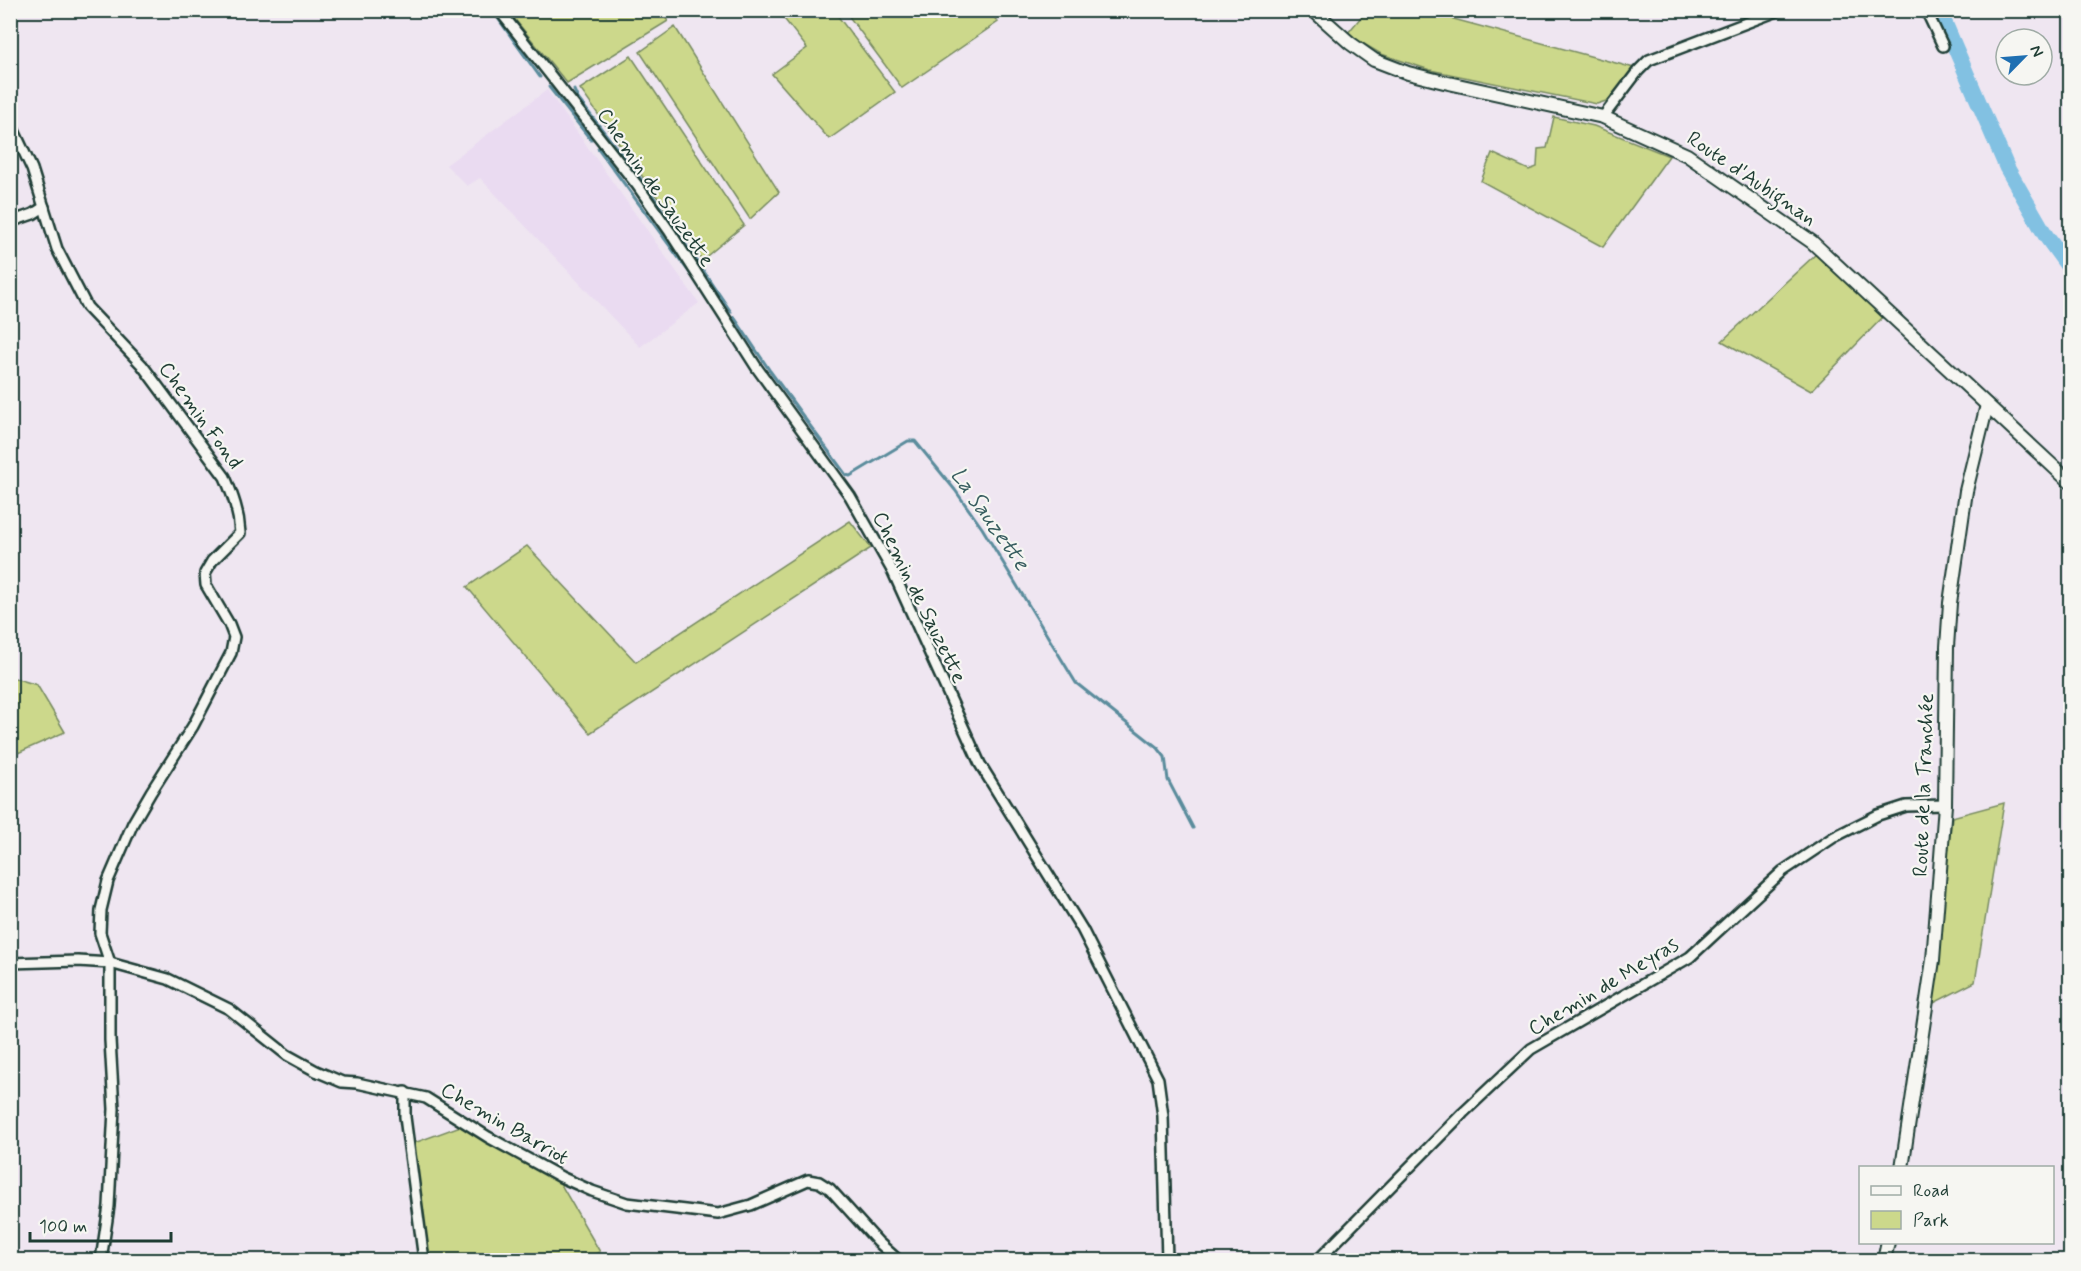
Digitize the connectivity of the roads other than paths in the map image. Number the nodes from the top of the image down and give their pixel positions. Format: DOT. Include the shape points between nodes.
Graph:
graph roads {
  1 [pos="499,10"];
  2 [pos="1313,10"];
  3 [pos="1780,10"];
  4 [pos="1926,10"];
  5 [pos="1943,46"];
  6 [pos="1603,117"];
  7 [pos="10,122"];
  8 [pos="44,207"];
  9 [pos="10,222"];
  10 [pos="1987,405"];
  11 [pos="2070,482"];
  12 [pos="1945,805"];
  13 [pos="10,963"];
  14 [pos="110,963"];
  15 [pos="405,1092"];
  16 [pos="1902,1166"];
  17 [pos="1888,1244"];
  18 [pos="101,1260"];
  19 [pos="424,1260"];
  20 [pos="898,1260"];
  21 [pos="1167,1260"];
  22 [pos="1318,1260"];
  23 [pos="1884,1260"];
  1 -- 21 [label="street, Chemin de Sauzette" via="603,139 670,232 757,368 840,481 893,572 980,764 1082,929 1158,1079 1163,1116"];
  2 -- 6 [label="street, Route d'Aubignan" via="1374,60 1408,73"];
  3 -- 6 [label="street" via="1649,60"];
  4 -- 5 [label="street"];
  6 -- 10 [label="street, Route d'Aubignan" via="1687,155 1812,242"];
  7 -- 8 [label="street, Chemin Fond"];
  8 -- 9 [label="street"];
  8 -- 14 [label="street, Chemin Fond" via="57,249 87,307 142,365 218,467 240,517 240,533 205,573 206,585 234,637 231,653 193,726 133,823 108,881 100,933"];
  10 -- 11 [label="street, Route d'Aubignan"];
  10 -- 12 [label="street, Route de la Tranchée" via="1966,492 1950,603"];
  12 -- 16 [label="street, Route de la Tranchée" via="1934,960"];
  12 -- 22 [label="street, Chemin de Meyras" via="1906,806 1834,837 1783,871 1690,957 1532,1049"];
  13 -- 14 [label="street, Chemin Barriot"];
  14 -- 15 [label="street, Chemin Barriot" via="201,993 229,1009 287,1055 316,1071 342,1082"];
  14 -- 18 [label="street" via="113,1160"];
  15 -- 19 [label="street"];
  15 -- 20 [label="street, Chemin Barriot" via="426,1098 561,1177 627,1203 718,1214 751,1205 808,1180 819,1182"];
  17 -- 23 [label="street"];
}
